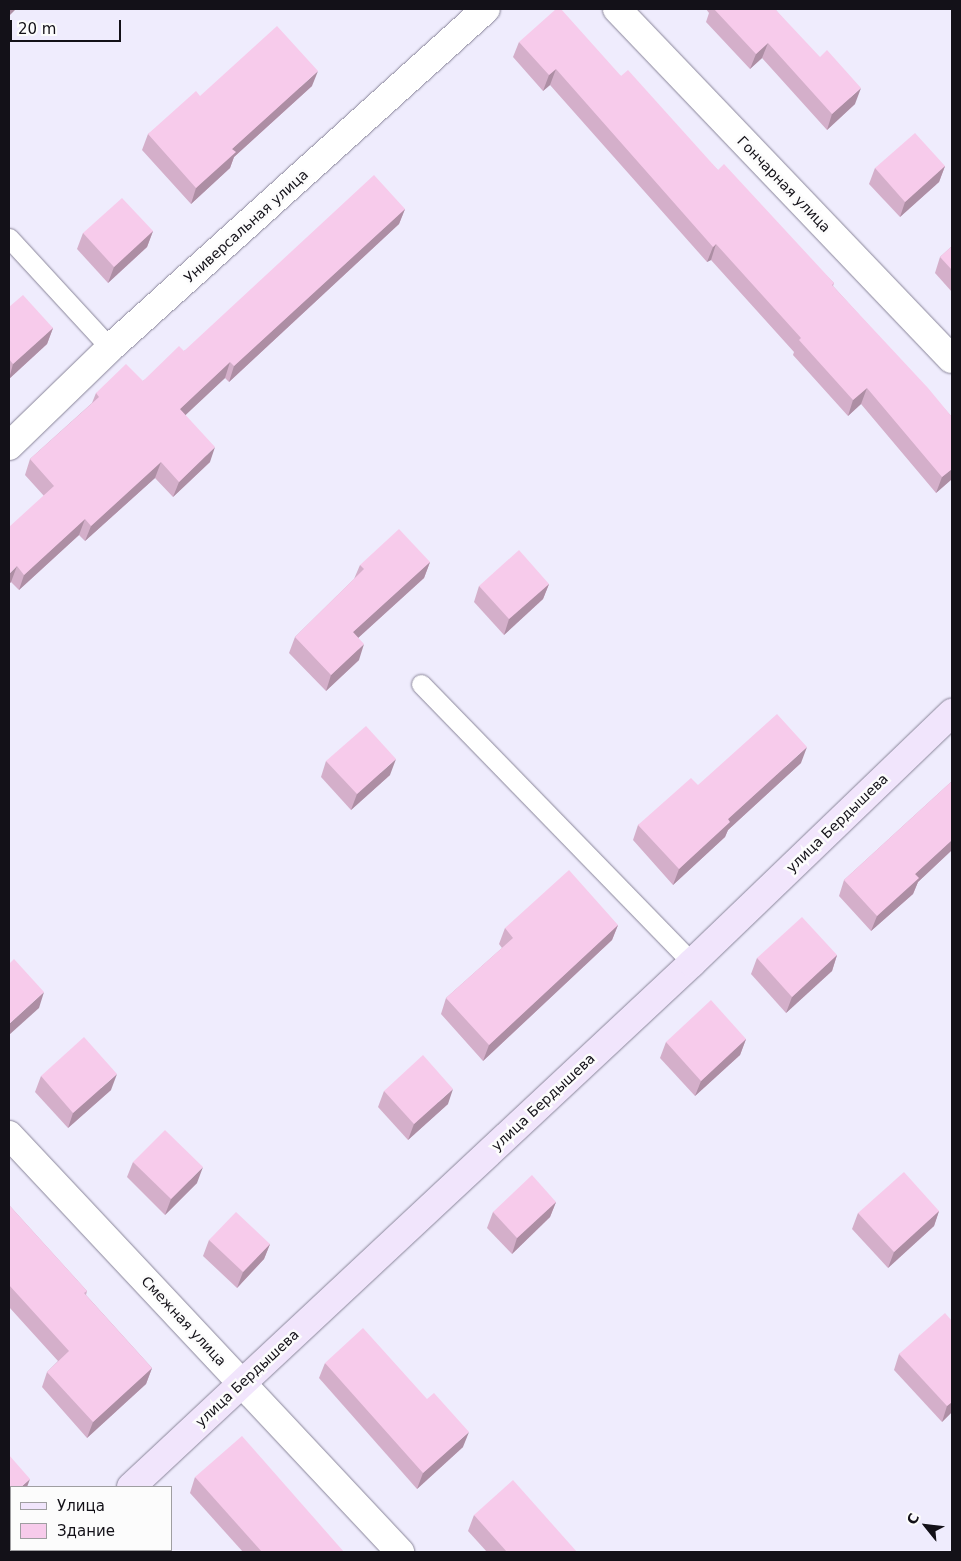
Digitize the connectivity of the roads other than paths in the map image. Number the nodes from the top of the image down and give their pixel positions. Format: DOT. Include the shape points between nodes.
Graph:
graph roads {
  1 [pos="486,9"];
  2 [pos="617,9"];
  3 [pos="9,238"];
  4 [pos="110,348"];
  5 [pos="952,359"];
  6 [pos="9,446"];
  7 [pos="421,684"];
  8 [pos="952,713"];
  9 [pos="692,963"];
  10 [pos="9,1135"];
  11 [pos="242,1383"];
  12 [pos="132,1486"];
  13 [pos="400,1552"];
  1 -- 4 [label="street, Универсальная улица"];
  2 -- 5 [label="street, Гончарная улица"];
  3 -- 4 [label="lane"];
  4 -- 6 [label="street, Универсальная улица"];
  7 -- 9 [label="lane"];
  8 -- 9 [label="street, улица Бердышева"];
  9 -- 11 [label="street, улица Бердышева"];
  10 -- 11 [label="street, Смежная улица"];
  11 -- 12 [label="street, улица Бердышева"];
  11 -- 13 [label="street, Смежная улица"];
}
